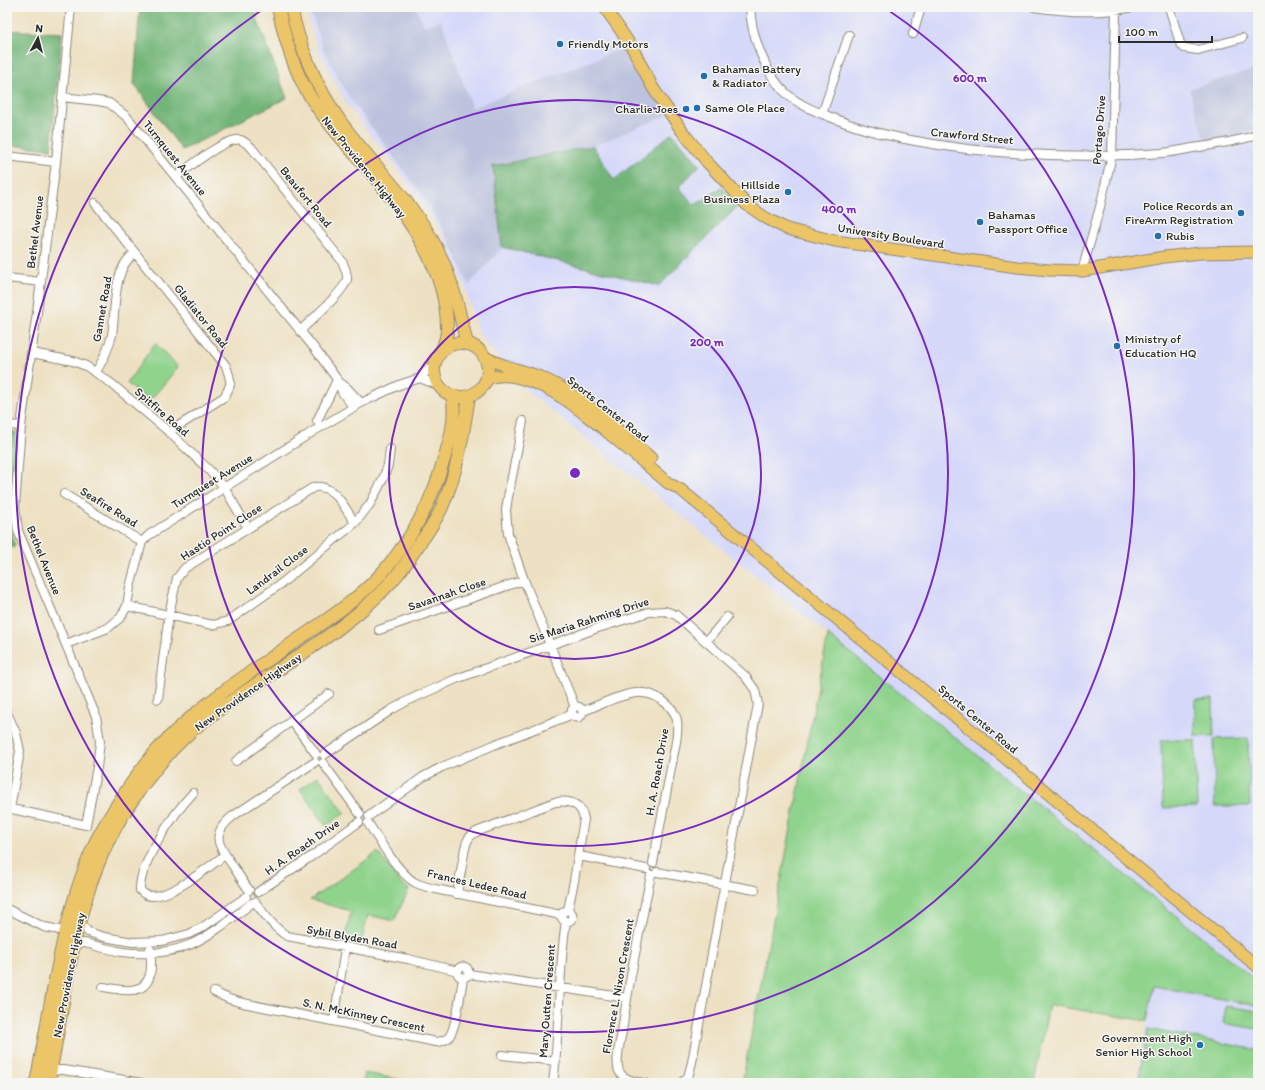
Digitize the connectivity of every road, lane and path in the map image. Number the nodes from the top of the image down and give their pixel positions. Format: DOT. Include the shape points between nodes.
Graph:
graph roads {
  1 [pos="71,7"];
  2 [pos="278,7"];
  3 [pos="291,7"];
  4 [pos="604,7"];
  5 [pos="750,7"];
  6 [pos="921,7"];
  7 [pos="1034,7"];
  8 [pos="1133,7"];
  9 [pos="1169,7"];
  10 [pos="1093,9"];
  11 [pos="1116,10"];
  12 [pos="913,34"];
  13 [pos="849,35"];
  14 [pos="1242,38"];
  15 [pos="62,97"];
  16 [pos="822,114"];
  17 [pos="1258,135"];
  18 [pos="1112,155"];
  19 [pos="7,156"];
  20 [pos="56,162"];
  21 [pos="176,177"];
  22 [pos="95,203"];
  23 [pos="1258,252"];
  24 [pos="135,253"];
  25 [pos="1082,271"];
  26 [pos="7,278"];
  27 [pos="41,282"];
  28 [pos="300,331"];
  29 [pos="467,344"];
  30 [pos="442,351"];
  31 [pos="32,353"];
  32 [pos="485,357"];
  33 [pos="435,362"];
  34 [pos="96,372"];
  35 [pos="420,378"];
  36 [pos="486,380"];
  37 [pos="338,381"];
  38 [pos="441,389"];
  39 [pos="452,396"];
  40 [pos="469,396"];
  41 [pos="361,403"];
  42 [pos="354,408"];
  43 [pos="317,421"];
  44 [pos="523,421"];
  45 [pos="7,424"];
  46 [pos="21,426"];
  47 [pos="169,432"];
  48 [pos="390,449"];
  49 [pos="224,487"];
  50 [pos="681,490"];
  51 [pos="64,494"];
  52 [pos="355,523"];
  53 [pos="248,528"];
  54 [pos="142,542"];
  55 [pos="524,580"];
  56 [pos="127,606"];
  57 [pos="169,614"];
  58 [pos="727,617"];
  59 [pos="379,630"];
  60 [pos="706,642"];
  61 [pos="66,644"];
  62 [pos="550,646"];
  63 [pos="329,694"];
  64 [pos="158,699"];
  65 [pos="574,711"];
  66 [pos="7,713"];
  67 [pos="291,720"];
  68 [pos="319,759"];
  69 [pos="236,761"];
  70 [pos="193,793"];
  71 [pos="8,808"];
  72 [pos="364,819"];
  73 [pos="225,855"];
  74 [pos="579,856"];
  75 [pos="651,872"];
  76 [pos="724,884"];
  77 [pos="756,890"];
  78 [pos="457,894"];
  79 [pos="250,898"];
  80 [pos="7,909"];
  81 [pos="565,915"];
  82 [pos="78,921"];
  83 [pos="65,931"];
  84 [pos="149,942"];
  85 [pos="72,948"];
  86 [pos="346,948"];
  87 [pos="151,953"];
  88 [pos="1258,967"];
  89 [pos="463,974"];
  90 [pos="103,987"];
  91 [pos="560,989"];
  92 [pos="214,992"];
  93 [pos="627,998"];
  94 [pos="334,1021"];
  95 [pos="502,1055"];
  96 [pos="53,1058"];
  97 [pos="556,1061"];
  98 [pos="73,1071"];
  99 [pos="49,1078"];
  100 [pos="36,1083"];
  101 [pos="142,1083"];
  102 [pos="553,1083"];
  103 [pos="645,1083"];
  104 [pos="680,1083"];
  1 -- 15 [label="street, Bethel Avenue"];
  2 -- 30 [label="highway, New Providence Highway" via="286,39 301,82 308,94 398,207 427,252 444,301 447,332"];
  3 -- 29 [label="highway, New Providence Highway" via="307,59 328,102 430,236 448,273"];
  4 -- 25 [label="main road, University Boulevard" via="618,25 653,88 682,131 742,200 766,218 787,229 835,241 1017,267"];
  5 -- 16 [label="street, Crawford Street" via="750,16 762,56 775,81 803,106"];
  6 -- 12 [label="street"];
  7 -- 10 [label="street" via="1058,10"];
  8 -- 11 [label="street"];
  9 -- 14 [label="street" via="1180,43 1184,48 1198,50"];
  10 -- 11 [label="street"];
  11 -- 18 [label="street, Portago Drive"];
  13 -- 16 [label="street"];
  15 -- 20 [label="street, Bethel Avenue"];
  15 -- 21 [label="street, Turnquest Avenue" via="109,103 126,118"];
  16 -- 18 [label="street, Crawford Street" via="878,134 930,144 1058,156"];
  17 -- 18 [label="street, Crawford Street" via="1235,142 1164,153"];
  18 -- 25 [label="street, Portago Drive"];
  19 -- 20 [label="street"];
  20 -- 27 [label="street, Bethel Avenue"];
  21 -- 28 [label="street, Turnquest Avenue"];
  21 -- 28 [label="street, Beaufort Road" via="221,145 242,140 251,147 342,261 346,270 347,279 342,289"];
  22 -- 24 [label="street, Gladiator Road"];
  23 -- 25 [label="main road, University Boulevard" via="1179,255"];
  24 -- 34 [label="street, Gannet Road" via="121,269 110,341"];
  24 -- 47 [label="street, Gladiator Road" via="226,366 230,380 230,388 224,397"];
  26 -- 27 [label="street"];
  27 -- 31 [label="street, Bethel Avenue"];
  28 -- 37 [label="street, Turnquest Avenue"];
  29 -- 30 [label="highway" via="455,344"];
  29 -- 32 [label="highway"];
  30 -- 33 [label="highway"];
  31 -- 34 [label="street, Spitfire Road" via="73,361"];
  31 -- 46 [label="street, Bethel Avenue"];
  32 -- 36 [label="highway" via="488,368"];
  32 -- 50 [label="main road, Sports Center Road" via="544,378 581,400 674,479"];
  33 -- 35 [label="street"];
  33 -- 38 [label="highway" via="434,376"];
  34 -- 47 [label="street, Spitfire Road"];
  35 -- 38 [label="street"];
  35 -- 41 [label="street, Turnquest Avenue"];
  36 -- 40 [label="highway" via="480,390"];
  36 -- 50 [label="main road, Sports Center Road" via="498,376 516,377 561,396 668,483"];
  37 -- 41 [label="street"];
  37 -- 42 [label="street" via="342,392"];
  37 -- 43 [label="street"];
  38 -- 39 [label="highway"];
  39 -- 40 [label="highway"];
  39 -- 83 [label="highway, New Providence Highway" via="453,419 441,470 425,510 400,551 362,593 206,706 160,747 129,786 99,835 79,884"];
  40 -- 82 [label="highway, New Providence Highway" via="462,442 451,486 440,512 413,555 379,594 336,630 224,706 188,734 170,752 139,791 104,847"];
  41 -- 42 [label="street, Turnquest Avenue"];
  42 -- 49 [label="street, Turnquest Avenue"];
  44 -- 55 [label="street" via="506,510 508,534"];
  45 -- 46 [label="street"];
  46 -- 61 [label="street, Bethel Avenue" via="15,506 18,531"];
  47 -- 49 [label="street, Spitfire Road"];
  48 -- 52 [label="street, Landrail Close" via="390,459 383,479 370,504"];
  49 -- 53 [label="street, Spitfire Road"];
  49 -- 54 [label="street, Turnquest Avenue"];
  50 -- 88 [label="main road, Sports Center Road"];
  51 -- 54 [label="street, Seafire Road"];
  52 -- 53 [label="street, Hastio Point Close" via="336,496 319,486"];
  52 -- 57 [label="street, Landrail Close" via="282,584 228,621 213,625"];
  53 -- 57 [label="street, Hastio Point Close" via="182,571 177,578"];
  54 -- 56 [label="street"];
  55 -- 59 [label="street, Savannah Close"];
  55 -- 62 [label="street"];
  56 -- 57 [label="street, Landrail Close"];
  56 -- 61 [label="street" via="121,617 108,628"];
  57 -- 64 [label="street, Hastio Point Close"];
  58 -- 60 [label="street"];
  60 -- 62 [label="street, Sis Maria Rahming Drive" via="676,615 657,610"];
  60 -- 76 [label="street, Sis Maria Rahming Drive" via="745,676 755,690 758,704"];
  61 -- 71 [label="street, Bethel Avenue" via="96,716 100,742 86,825"];
  62 -- 65 [label="street"];
  62 -- 68 [label="street, Sis Maria Rahming Drive" via="456,679 409,700"];
  63 -- 67 [label="street"];
  65 -- 72 [label="street, H. A. Roach Drive" via="423,777"];
  65 -- 75 [label="street, H. A. Roach Drive" via="580,707 583,711 629,694 642,693 659,698 674,713 677,725 676,742 653,863 648,864"];
  66 -- 71 [label="street" via="16,733 20,751"];
  67 -- 68 [label="street, Frances Ledee Road"];
  67 -- 69 [label="street"];
  68 -- 72 [label="street, Frances Ledee Road"];
  68 -- 73 [label="street, Sis Maria Rahming Drive" via="224,824 218,840"];
  70 -- 73 [label="street" via="178,810 152,852 141,877 140,890 149,896 166,894"];
  72 -- 78 [label="street, Frances Ledee Road" via="394,862 414,882"];
  72 -- 79 [label="street, H. A. Roach Drive" via="258,892 254,889"];
  73 -- 79 [label="street, Sis Maria Rahming Drive"];
  74 -- 75 [label="street"];
  74 -- 78 [label="street, Mary Outten Crescent" via="584,819 581,810 568,802 555,802 472,834 466,842"];
  74 -- 81 [label="street, Mary Outten Crescent"];
  75 -- 76 [label="street"];
  75 -- 93 [label="street, Florence L. Nixon Crescent"];
  76 -- 77 [label="street"];
  76 -- 104 [label="street" via="691,1068 688,1077"];
  78 -- 81 [label="street, Frances Ledee Road"];
  79 -- 84 [label="street" via="203,927 175,938"];
  79 -- 86 [label="street, Sybil Blyden Road" via="279,932 287,936"];
  79 -- 87 [label="street" via="209,935 197,942 171,951"];
  80 -- 83 [label="street" via="44,927"];
  81 -- 91 [label="street, Mary Outten Crescent"];
  82 -- 84 [label="street" via="88,932 104,937"];
  82 -- 85 [label="highway, New Providence Highway"];
  83 -- 100 [label="highway, New Providence Highway"];
  84 -- 87 [label="street"];
  85 -- 87 [label="street" via="84,943 116,951"];
  85 -- 96 [label="highway, New Providence Highway"];
  86 -- 89 [label="street, Sybil Blyden Road"];
  86 -- 94 [label="street"];
  87 -- 90 [label="street" via="151,974 141,987 130,990"];
  89 -- 91 [label="street, Sybil Blyden Road"];
  89 -- 94 [label="street, S. N. McKinney Crescent" via="453,1028 443,1041 428,1041"];
  91 -- 93 [label="street, Sybil Blyden Road"];
  91 -- 97 [label="street, Mary Outten Crescent"];
  92 -- 94 [label="street, S. N. McKinney Crescent" via="242,1003"];
  93 -- 103 [label="street, Florence L. Nixon Crescent" via="618,1067 629,1080"];
  95 -- 97 [label="street"];
  96 -- 98 [label="street"];
  96 -- 99 [label="highway, New Providence Highway"];
  97 -- 102 [label="street, Mary Outten Crescent"];
  98 -- 99 [label="street" via="58,1070"];
  98 -- 101 [label="street"];
}
